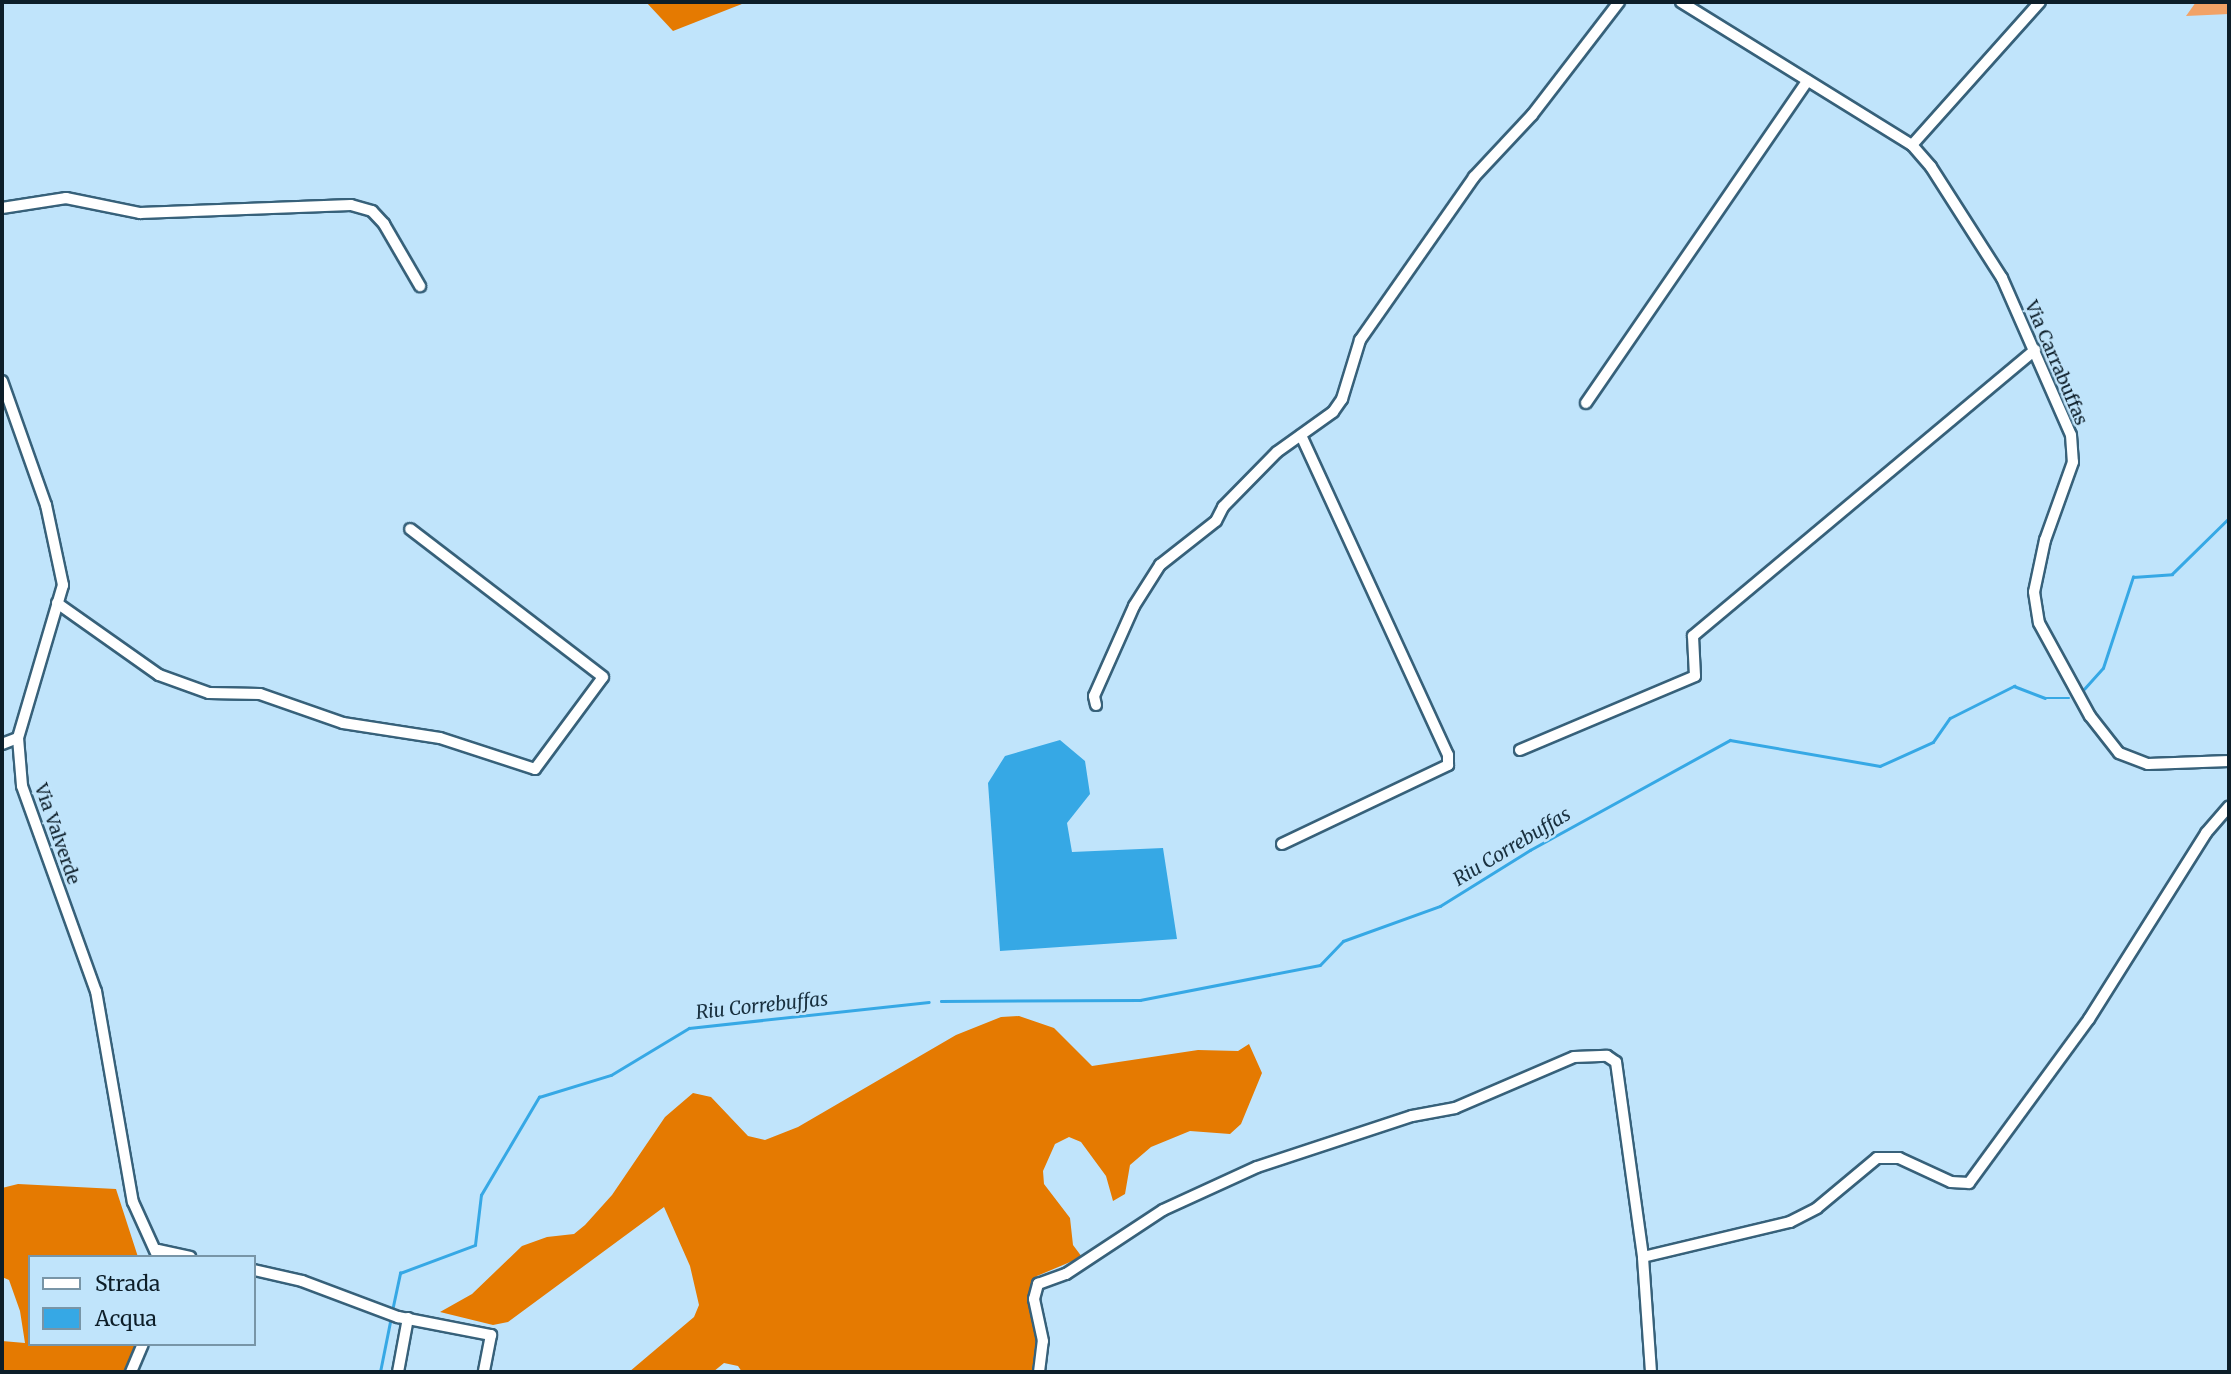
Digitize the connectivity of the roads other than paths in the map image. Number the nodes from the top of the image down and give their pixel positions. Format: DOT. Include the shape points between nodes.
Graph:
graph roads {
  1 [pos="1619,2"];
  2 [pos="1681,2"];
  3 [pos="2040,2"];
  4 [pos="1807,80"];
  5 [pos="1912,145"];
  6 [pos="2,208"];
  7 [pos="420,286"];
  8 [pos="2035,350"];
  9 [pos="2,381"];
  10 [pos="1586,403"];
  11 [pos="1301,435"];
  12 [pos="410,529"];
  13 [pos="57,603"];
  14 [pos="1096,705"];
  15 [pos="18,738"];
  16 [pos="2,744"];
  17 [pos="1520,750"];
  18 [pos="2229,761"];
  19 [pos="2229,807"];
  20 [pos="1282,844"];
  21 [pos="158,1254"];
  22 [pos="1643,1257"];
  23 [pos="256,1270"];
  24 [pos="403,1317"];
  25 [pos="142,1346"];
  26 [pos="131,1372"];
  27 [pos="398,1372"];
  28 [pos="484,1372"];
  29 [pos="1039,1372"];
  30 [pos="1651,1372"];
  1 -- 11 [label="street" via="1532,115 1474,177 1360,340 1342,399 1333,412"];
  2 -- 4 [label="street, Via Carrabuffas"];
  3 -- 5 [label="street"];
  4 -- 5 [label="street, Via Carrabuffas"];
  4 -- 10 [label="street"];
  5 -- 8 [label="street, Via Carrabuffas" via="2002,278"];
  6 -- 7 [label="street" via="66,198 141,213 351,205 372,211 384,224"];
  8 -- 17 [label="street" via="1693,636 1695,676"];
  8 -- 18 [label="street, Via Carrabuffas" via="2071,435 2073,462 2045,540 2034,592 2039,622 2091,716 2119,752 2148,764"];
  9 -- 13 [label="street, Via Valverde" via="46,505 63,585"];
  11 -- 14 [label="street" via="1277,452 1223,507 1216,521 1160,565 1135,606 1094,696"];
  11 -- 20 [label="street" via="1448,755 1448,765"];
  12 -- 13 [label="street" via="603,677 534,769 440,738 343,723 260,694 209,693 159,675"];
  13 -- 15 [label="street, Via Valverde"];
  15 -- 16 [label="street"];
  15 -- 21 [label="street, Via Valverde" via="22,786 96,991 133,1202"];
  19 -- 22 [label="street" via="2206,833 2089,1019 1969,1183 1951,1182 1899,1158 1877,1158 1817,1208 1790,1222"];
  22 -- 29 [label="street" via="1616,1062 1607,1056 1574,1057 1455,1108 1412,1116 1257,1167 1163,1210 1066,1274 1038,1284 1034,1299 1043,1341"];
  22 -- 30 [label="street"];
  23 -- 24 [label="street" via="302,1281"];
  24 -- 27 [label="street"];
  24 -- 28 [label="street" via="491,1335"];
  25 -- 26 [label="street"];
}
